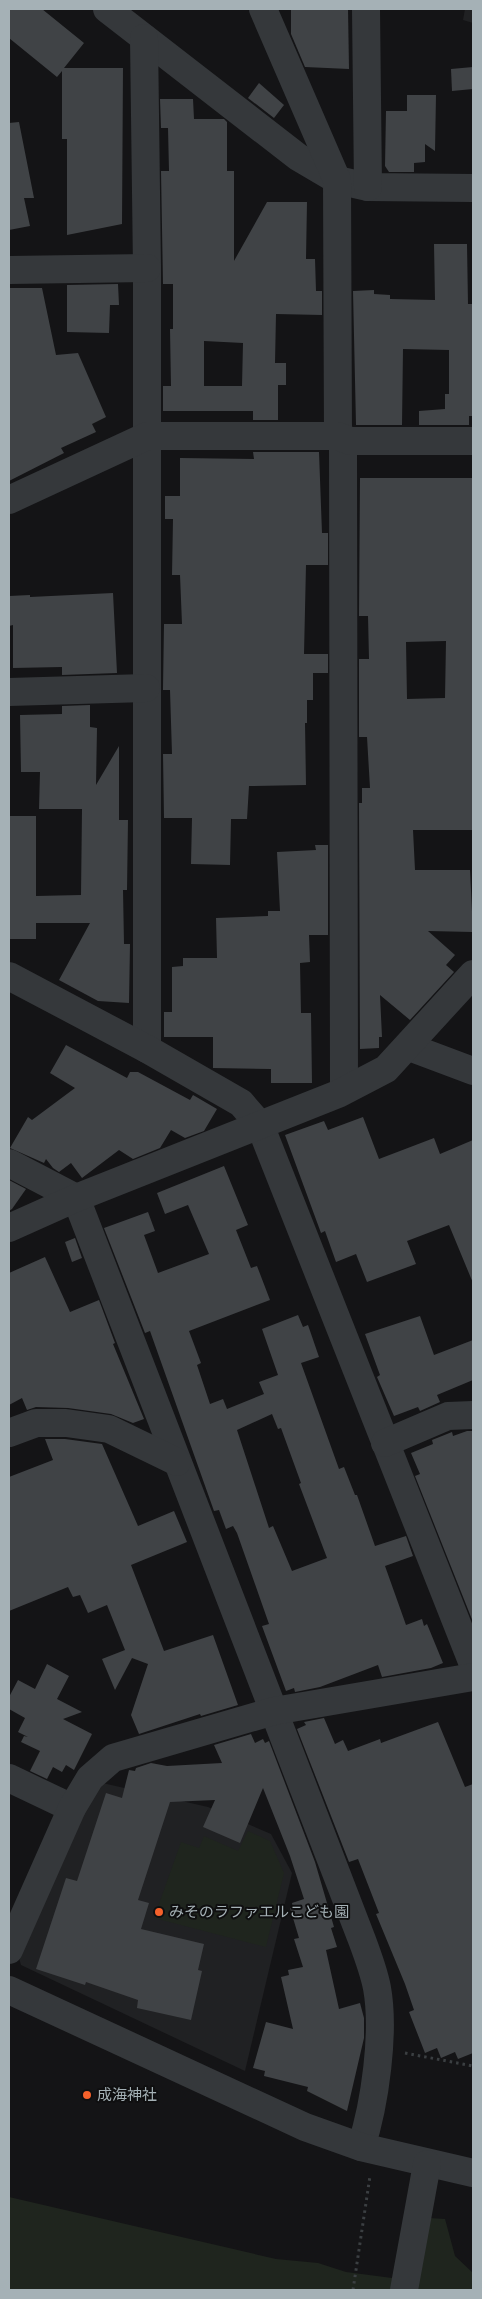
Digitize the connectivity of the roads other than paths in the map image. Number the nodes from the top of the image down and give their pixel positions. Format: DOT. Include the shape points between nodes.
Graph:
graph roads {
  1 [pos="107,9"];
  2 [pos="263,9"];
  3 [pos="366,9"];
  4 [pos="144,38"];
  5 [pos="337,180"];
  6 [pos="368,187"];
  7 [pos="473,188"];
  8 [pos="148,268"];
  9 [pos="9,270"];
  10 [pos="147,436"];
  11 [pos="338,436"];
  12 [pos="473,441"];
  13 [pos="9,500"];
  14 [pos="146,688"];
  15 [pos="9,692"];
  16 [pos="473,974"];
  17 [pos="9,976"];
  18 [pos="409,1047"];
  19 [pos="147,1049"];
  20 [pos="473,1071"];
  21 [pos="344,1090"];
  22 [pos="260,1125"];
  23 [pos="9,1163"];
  24 [pos="76,1198"];
  25 [pos="9,1228"];
  26 [pos="473,1415"];
  27 [pos="9,1433"];
  28 [pos="385,1443"];
  29 [pos="177,1462"];
  30 [pos="473,1664"];
  31 [pos="473,1677"];
  32 [pos="274,1711"];
  33 [pos="9,1778"];
  34 [pos="72,1808"];
  35 [pos="9,1950"];
  36 [pos="9,1990"];
  37 [pos="361,2147"];
  38 [pos="427,2164"];
  39 [pos="473,2172"];
  40 [pos="404,2290"];
  1 -- 4 [label="street"];
  2 -- 5 [label="street"];
  3 -- 6 [label="street"];
  4 -- 5 [label="street" via="298,157"];
  4 -- 8 [label="street"];
  5 -- 6 [label="street"];
  5 -- 11 [label="street"];
  6 -- 7 [label="street"];
  8 -- 9 [label="street"];
  8 -- 10 [label="street"];
  10 -- 11 [label="street"];
  10 -- 13 [label="street"];
  10 -- 14 [label="street"];
  11 -- 12 [label="street" via="350,441"];
  11 -- 21 [label="street" via="343,447"];
  14 -- 15 [label="street"];
  14 -- 19 [label="street"];
  16 -- 18 [label="street"];
  17 -- 19 [label="street"];
  18 -- 20 [label="street"];
  18 -- 21 [label="street" via="386,1069"];
  19 -- 22 [label="street" via="241,1103"];
  21 -- 22 [label="street"];
  22 -- 24 [label="street"];
  22 -- 28 [label="street"];
  23 -- 24 [label="street"];
  24 -- 25 [label="street"];
  24 -- 29 [label="street"];
  26 -- 28 [label="street" via="448,1416"];
  27 -- 29 [label="street" via="36,1424 66,1423 110,1429"];
  28 -- 30 [label="street"];
  29 -- 32 [label="street"];
  31 -- 32 [label="street"];
  32 -- 34 [label="street" via="113,1758 90,1778"];
  32 -- 37 [label="street" via="377,1990 378,2048 374,2095"];
  33 -- 34 [label="street"];
  34 -- 35 [label="street"];
  36 -- 37 [label="street" via="304,2127"];
  37 -- 38 [label="street"];
  38 -- 39 [label="street"];
  38 -- 40 [label="street"];
}
